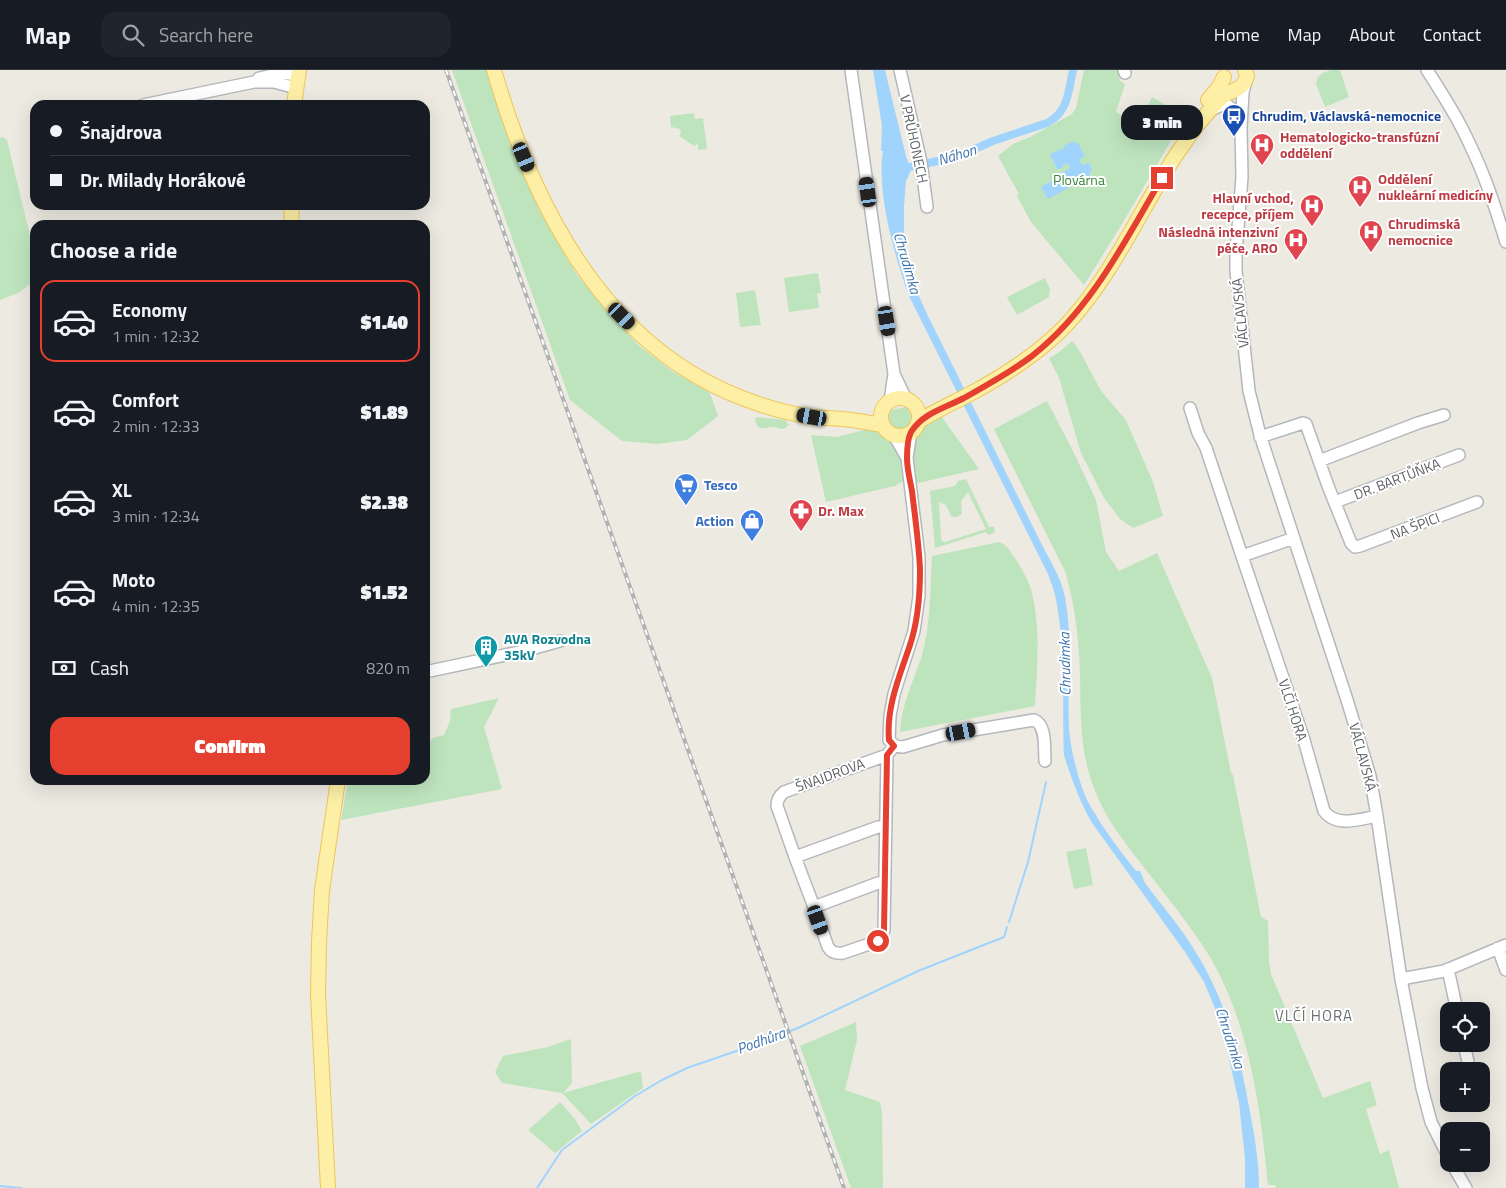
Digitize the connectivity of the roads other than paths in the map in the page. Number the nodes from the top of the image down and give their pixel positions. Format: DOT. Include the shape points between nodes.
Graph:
graph roads {
  1 [pos="494,70"];
  2 [pos="850,70"];
  3 [pos="900,70"];
  4 [pos="1427,70"];
  5 [pos="1226,73"];
  6 [pos="1248,75"];
  7 [pos="298,78"];
  8 [pos="1230,91"];
  9 [pos="166,100"];
  10 [pos="295,100"];
  11 [pos="1208,112"];
  12 [pos="1241,128"];
  13 [pos="927,207"];
  14 [pos="1506,242"];
  15 [pos="1054,337"];
  16 [pos="894,374"];
  17 [pos="910,402"];
  18 [pos="945,403"];
  19 [pos="886,405"];
  20 [pos="1190,408"];
  21 [pos="1444,415"];
  22 [pos="843,419"];
  23 [pos="883,425"];
  24 [pos="914,427"];
  25 [pos="894,435"];
  26 [pos="1260,437"];
  27 [pos="1459,455"];
  28 [pos="907,458"];
  29 [pos="1319,461"];
  30 [pos="1335,502"];
  31 [pos="1477,502"];
  32 [pos="1294,538"];
  33 [pos="1242,556"];
  34 [pos="560,641"];
  35 [pos="430,671"];
  36 [pos="890,750"];
  37 [pos="1045,761"];
  38 [pos="337,785"];
  39 [pos="1377,816"];
  40 [pos="886,827"];
  41 [pos="796,857"];
  42 [pos="884,882"];
  43 [pos="814,907"];
  44 [pos="1502,947"];
  45 [pos="1448,969"];
  46 [pos="1506,970"];
  47 [pos="1401,979"];
  48 [pos="1455,1002"];
  49 [pos="1440,1140"];
  50 [pos="1457,1172"];
  51 [pos="328,1188"];
  52 [pos="1466,1188"];
  1 -- 22 [label="main road" via="518,143 559,232 592,281 638,333 683,368 734,395 792,413"];
  2 -- 16 [label="street"];
  3 -- 13 [label="street, V PRŮHONECH"];
  4 -- 14 [label="street" via="1471,146"];
  5 -- 8 [label="main road" via="1224,85"];
  5 -- 15 [label="main road" via="1219,87 1184,130 1111,254"];
  6 -- 8 [label="main road" via="1240,89"];
  6 -- 12 [label="street, VÁCLAVSKÁ" via="1243,92"];
  7 -- 9 [label="street" via="288,73 275,74"];
  7 -- 10 [label="main road"];
  8 -- 11 [label="main road"];
  8 -- 12 [label="street, VÁCLAVSKÁ" via="1237,103"];
  11 -- 12 [label="street" via="1222,105 1229,106"];
  11 -- 15 [label="main road" via="1174,157 1097,285"];
  12 -- 26 [label="street, VÁCLAVSKÁ" via="1237,288 1249,391"];
  15 -- 18 [label="main road" via="1016,368 978,390"];
  16 -- 17 [label="street"];
  16 -- 19 [label="street"];
  17 -- 18 [label="main road" via="924,405"];
  17 -- 19 [label="main road" via="895,399"];
  17 -- 24 [label="main road" via="919,416"];
  18 -- 24 [label="main road"];
  19 -- 22 [label="main road" via="866,415"];
  19 -- 23 [label="main road" via="881,420"];
  20 -- 33 [label="street, VLČÍ HORA"];
  21 -- 29 [label="street"];
  22 -- 23 [label="main road"];
  23 -- 25 [label="main road"];
  24 -- 25 [label="main road" via="900,436"];
  24 -- 28 [label="street"];
  25 -- 28 [label="street"];
  26 -- 29 [label="street" via="1305,423"];
  26 -- 32 [label="street, VÁCLAVSKÁ"];
  27 -- 30 [label="street, DR. BARTŮŇKA"];
  28 -- 36 [label="street" via="920,576 918,610 892,704"];
  29 -- 30 [label="street"];
  30 -- 31 [label="street, NA ŠPICI" via="1354,546"];
  32 -- 33 [label="street"];
  32 -- 39 [label="street, VÁCLAVSKÁ" via="1362,748"];
  33 -- 39 [label="street, VLČÍ HORA" via="1304,740 1324,811 1330,818 1342,822"];
  34 -- 35 [label="street"];
  36 -- 37 [label="street" via="944,735 1034,720 1042,726"];
  36 -- 40 [label="street, ŠNAJDROVA"];
  36 -- 41 [label="street, ŠNAJDROVA" via="781,794 777,806"];
  38 -- 51 [label="main road" via="322,890 319,942 318,995"];
  39 -- 47 [label="street, VÁCLAVSKÁ"];
  40 -- 41 [label="street" via="878,827"];
  40 -- 42 [label="street, ŠNAJDROVA"];
  41 -- 43 [label="street, ŠNAJDROVA"];
  42 -- 43 [label="street"];
  42 -- 43 [label="street, ŠNAJDROVA" via="884,930 878,941 842,953 832,951"];
  44 -- 45 [label="street"];
  44 -- 46 [label="street"];
  45 -- 47 [label="street"];
  45 -- 48 [label="street"];
  47 -- 49 [label="street, VÁCLAVSKÁ" via="1422,1088 1431,1122"];
  50 -- 52 [label="street"];
}
